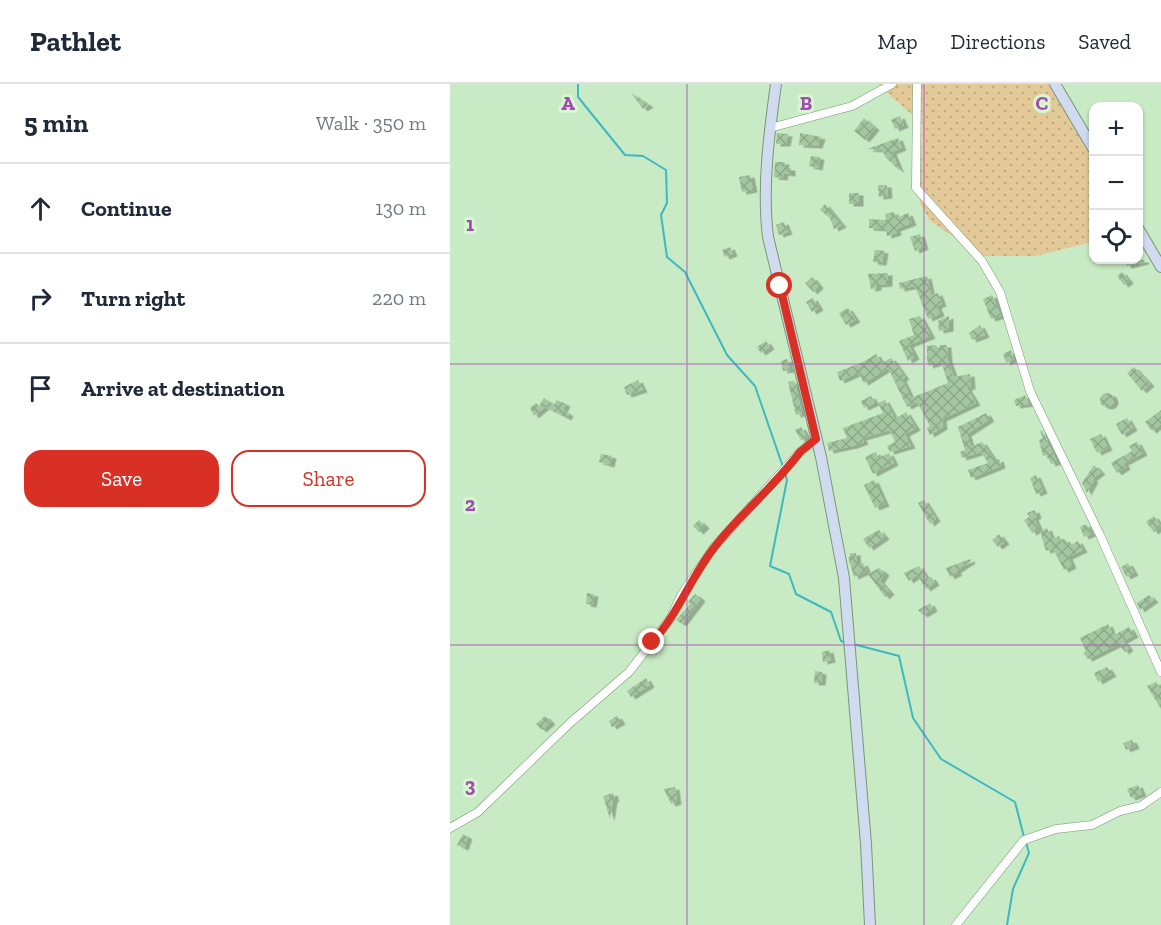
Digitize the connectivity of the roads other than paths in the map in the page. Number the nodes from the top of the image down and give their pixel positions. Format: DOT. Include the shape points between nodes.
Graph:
graph roads {
  1 [pos="776,84"];
  2 [pos="892,84"];
  3 [pos="917,84"];
  4 [pos="1055,84"];
  5 [pos="770,128"];
  6 [pos="1089,142"];
  7 [pos="1143,236"];
  8 [pos="1161,267"];
  9 [pos="816,439"];
  10 [pos="1161,672"];
  11 [pos="1161,792"];
  12 [pos="450,828"];
  13 [pos="870,925"];
  14 [pos="956,925"];
  1 -- 5 [label="street"];
  2 -- 5 [label="street" via="852,106"];
  3 -- 10 [label="street" via="916,188 982,261 1000,292 1030,391"];
  4 -- 6 [label="street"];
  5 -- 9 [label="street" via="765,211 768,237"];
  7 -- 8 [label="street"];
  9 -- 12 [label="street" via="714,547 670,619 629,672 478,812"];
  9 -- 13 [label="street" via="848,610"];
  11 -- 14 [label="street" via="1141,806 1092,825 1056,829 1024,840"];
}
